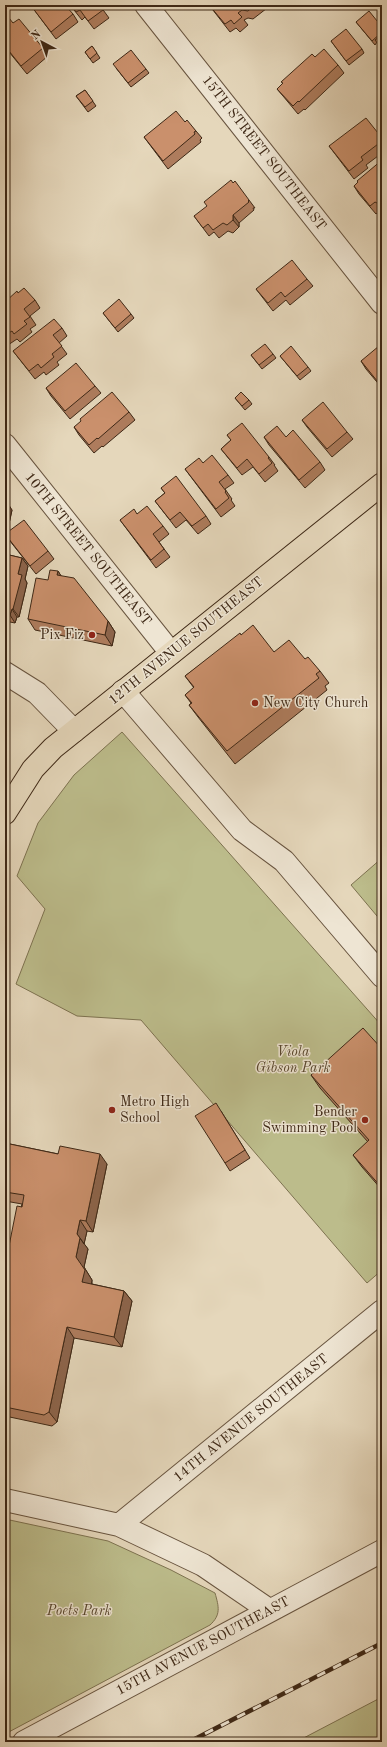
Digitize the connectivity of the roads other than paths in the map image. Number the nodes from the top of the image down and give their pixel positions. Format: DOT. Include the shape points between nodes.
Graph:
graph roads {
  1 [pos="146,5"];
  2 [pos="382,302"];
  3 [pos="5,445"];
  4 [pos="382,484"];
  5 [pos="171,653"];
  6 [pos="5,673"];
  7 [pos="123,691"];
  8 [pos="74,731"];
  9 [pos="5,813"];
  10 [pos="382,976"];
  11 [pos="382,1311"];
  12 [pos="5,1500"];
  13 [pos="119,1524"];
  14 [pos="382,1551"];
  15 [pos="269,1610"];
  16 [pos="24,1742"];
  1 -- 2 [label="street, 15TH STREET SOUTHEAST"];
  3 -- 5 [label="street, 10TH STREET SOUTHEAST"];
  4 -- 5 [label="main road, 12TH AVENUE SOUTHEAST"];
  5 -- 7 [label="main road, 12TH AVENUE SOUTHEAST"];
  6 -- 8 [label="street" via="37,693"];
  7 -- 8 [label="main road, 12TH AVENUE SOUTHEAST"];
  7 -- 10 [label="street" via="242,830 284,860"];
  8 -- 9 [label="main road, 12TH AVENUE SOUTHEAST" via="33,769"];
  11 -- 13 [label="street, 14TH AVENUE SOUTHEAST"];
  12 -- 13 [label="street"];
  13 -- 15 [label="street" via="203,1565"];
  14 -- 15 [label="street, 15TH AVENUE SOUTHEAST"];
  15 -- 16 [label="street, 15TH AVENUE SOUTHEAST"];
}
